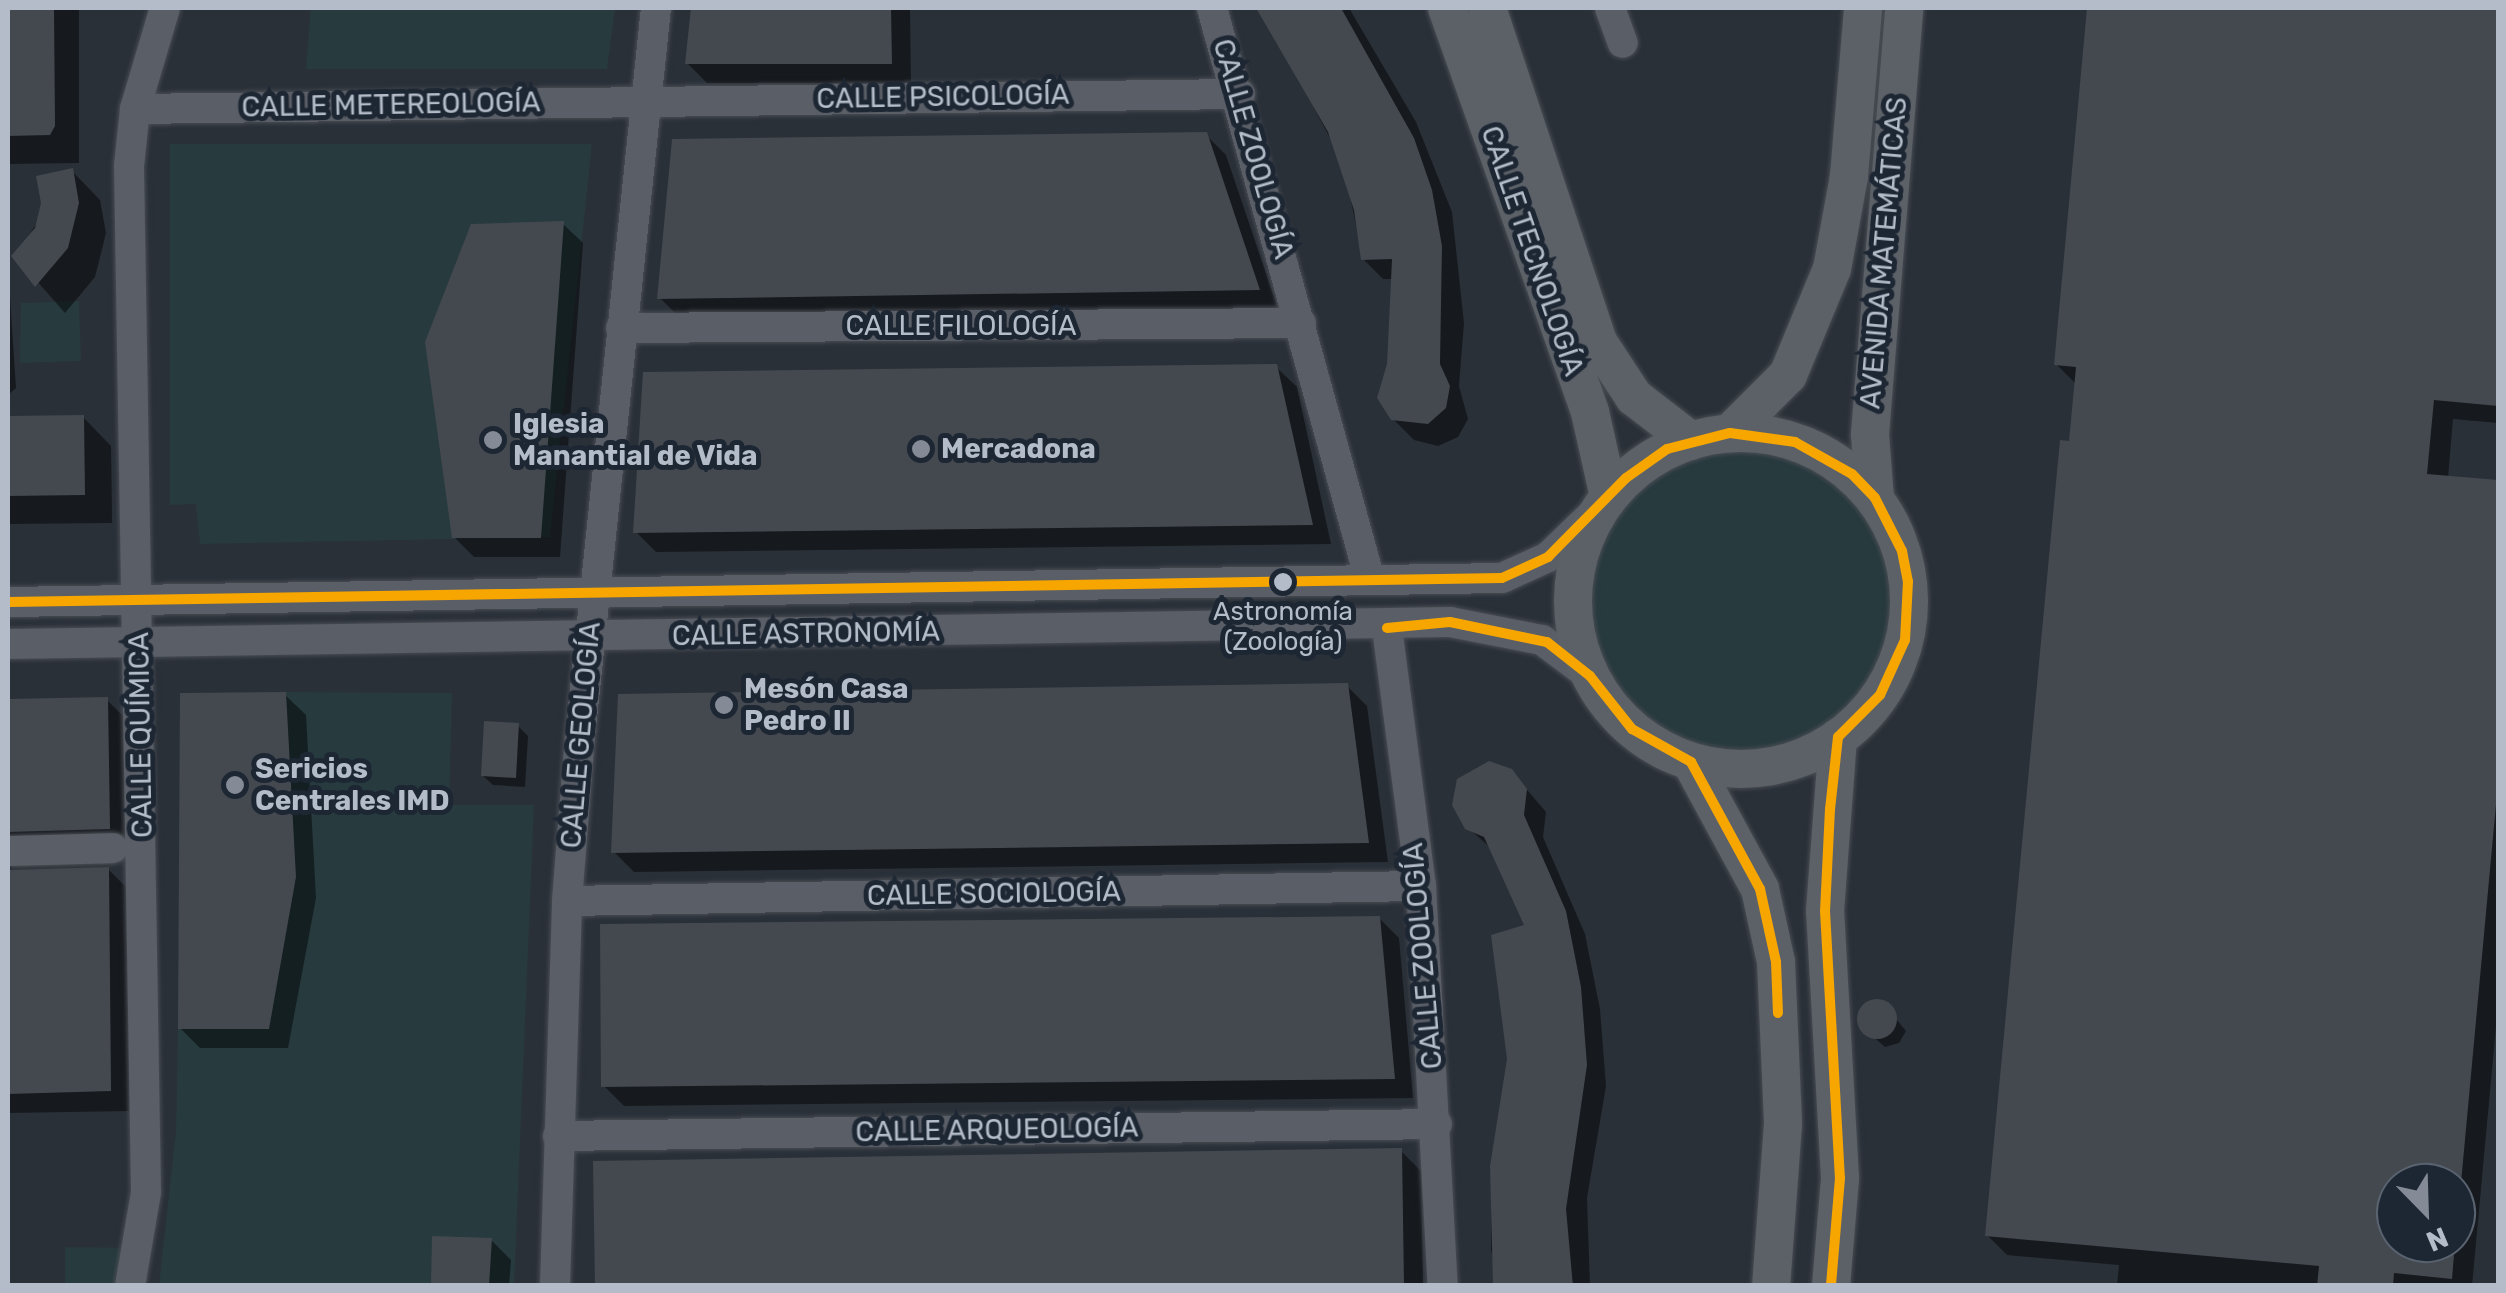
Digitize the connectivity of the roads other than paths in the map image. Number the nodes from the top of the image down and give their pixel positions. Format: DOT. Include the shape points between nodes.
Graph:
graph roads {
  1 [pos="165,8"];
  2 [pos="656,8"];
  3 [pos="1212,8"];
  4 [pos="1447,8"];
  5 [pos="1487,8"];
  6 [pos="1610,8"];
  7 [pos="1864,8"];
  8 [pos="1904,8"];
  9 [pos="1623,43"];
  10 [pos="1240,94"];
  11 [pos="646,100"];
  12 [pos="135,109"];
  13 [pos="1301,324"];
  14 [pos="621,328"];
  15 [pos="1730,433"];
  16 [pos="1691,440"];
  17 [pos="1874,498"];
  18 [pos="1606,500"];
  19 [pos="1370,580"];
  20 [pos="594,592"];
  21 [pos="139,601"];
  22 [pos="8,602"];
  23 [pos="1387,628"];
  24 [pos="588,636"];
  25 [pos="140,642"];
  26 [pos="8,644"];
  27 [pos="1590,676"];
  28 [pos="1838,738"];
  29 [pos="1691,762"];
  30 [pos="113,848"];
  31 [pos="8,851"];
  32 [pos="1420,886"];
  33 [pos="568,901"];
  34 [pos="1437,1124"];
  35 [pos="558,1136"];
  36 [pos="130,1286"];
  37 [pos="555,1286"];
  38 [pos="1443,1286"];
  39 [pos="1771,1286"];
  40 [pos="1832,1286"];
  1 -- 12 [label="street, CALLE QUÍMICA"];
  2 -- 11 [label="street, CALLE GEOLOGÍA"];
  3 -- 10 [label="street, CALLE ZOOLOGÍA"];
  4 -- 18 [label="main road, CALLE TECNOLOGÍA" via="1590,412"];
  5 -- 16 [label="main road, CALLE TECNOLOGÍA" via="1598,342 1634,397"];
  6 -- 9 [label="street"];
  7 -- 15 [label="main road, AVENIDA MATEMÁTICAS" via="1832,270 1788,376"];
  8 -- 17 [label="main road, AVENIDA MATEMÁTICAS" via="1870,434"];
  10 -- 11 [label="street, CALLE PSICOLOGÍA"];
  10 -- 13 [label="street, CALLE ZOOLOGÍA"];
  11 -- 12 [label="street, CALLE METEREOLOGÍA"];
  11 -- 14 [label="street, CALLE GEOLOGÍA"];
  12 -- 21 [label="street, CALLE QUÍMICA" via="129,166"];
  13 -- 14 [label="street, CALLE FILOLOGÍA"];
  13 -- 19 [label="street, CALLE ZOOLOGÍA"];
  14 -- 20 [label="street, CALLE GEOLOGÍA"];
  15 -- 16 [label="main road"];
  15 -- 17 [label="main road" via="1763,434 1825,455"];
  16 -- 18 [label="main road" via="1646,462"];
  17 -- 28 [label="main road" via="1902,551 1907,626 1880,695"];
  18 -- 19 [label="street, CALLE ASTRONOMÍA" via="1548,557 1502,578"];
  18 -- 27 [label="main road" via="1578,558 1573,588 1573,618"];
  19 -- 20 [label="street, CALLE ASTRONOMÍA"];
  20 -- 21 [label="street, CALLE ASTRONOMÍA"];
  20 -- 24 [label="street, CALLE GEOLOGÍA"];
  21 -- 22 [label="street, CALLE ASTRONOMÍA"];
  21 -- 25 [label="street, CALLE QUÍMICA"];
  23 -- 24 [label="street, CALLE ASTRONOMÍA"];
  23 -- 27 [label="street, CALLE ASTRONOMÍA" via="1450,622 1523,632"];
  23 -- 32 [label="street, CALLE ZOOLOGÍA"];
  24 -- 25 [label="street, CALLE ASTRONOMÍA"];
  24 -- 33 [label="street, CALLE GEOLOGÍA"];
  25 -- 26 [label="street, CALLE ASTRONOMÍA"];
  25 -- 36 [label="street, CALLE QUÍMICA" via="146,1192"];
  27 -- 29 [label="main road" via="1632,730"];
  28 -- 29 [label="main road" via="1768,767"];
  28 -- 40 [label="main road" via="1825,911 1840,1178"];
  29 -- 39 [label="main road" via="1760,889 1776,962 1783,1124"];
  30 -- 31 [label="street"];
  32 -- 33 [label="street, CALLE SOCIOLOGÍA"];
  32 -- 34 [label="street, CALLE ZOOLOGÍA"];
  33 -- 35 [label="street, CALLE GEOLOGÍA"];
  34 -- 35 [label="street, CALLE ARQUEOLOGÍA"];
  34 -- 38 [label="street, CALLE ZOOLOGÍA"];
  35 -- 37 [label="street, CALLE GEOLOGÍA"];
}
